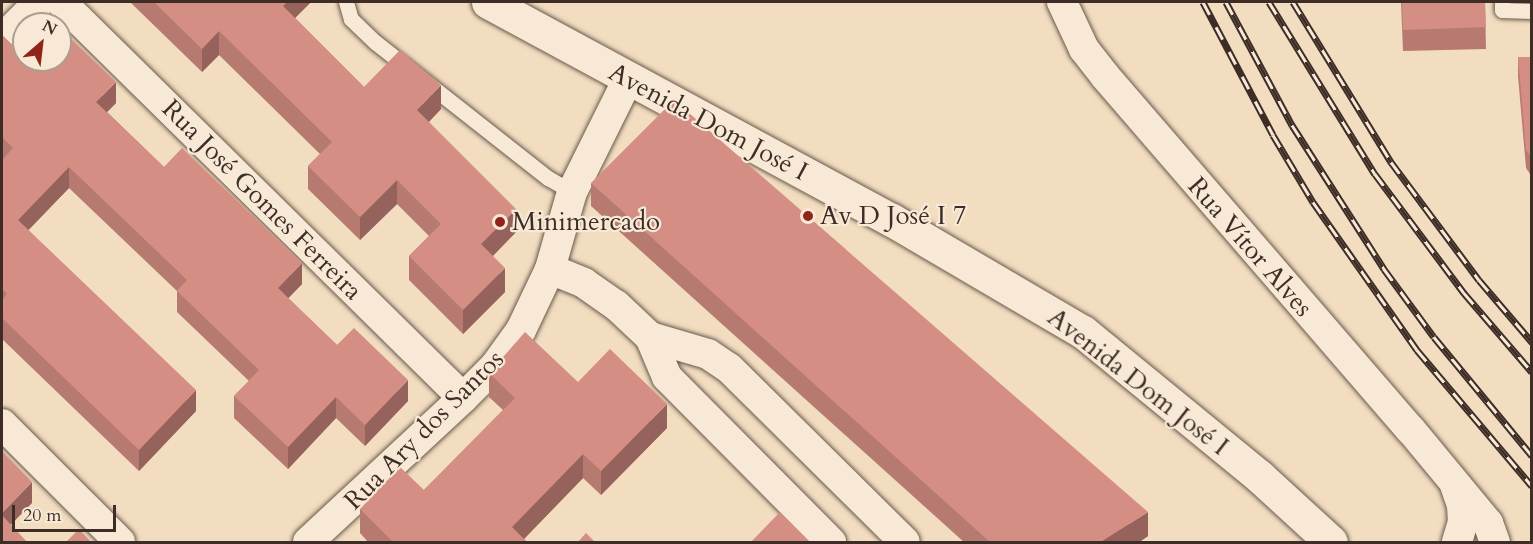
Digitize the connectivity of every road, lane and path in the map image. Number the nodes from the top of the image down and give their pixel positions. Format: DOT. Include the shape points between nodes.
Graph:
graph roads {
  1 [pos="39,2"];
  2 [pos="61,2"];
  3 [pos="346,2"];
  4 [pos="488,2"];
  5 [pos="1062,2"];
  6 [pos="1502,2"];
  7 [pos="1532,11"];
  8 [pos="2,39"];
  9 [pos="628,80"];
  10 [pos="572,192"];
  11 [pos="550,269"];
  12 [pos="650,337"];
  13 [pos="463,398"];
  14 [pos="2,424"];
  15 [pos="1454,483"];
  16 [pos="120,543"];
  17 [pos="308,543"];
  18 [pos="831,543"];
  19 [pos="905,543"];
  20 [pos="1331,543"];
  21 [pos="1456,543"];
  22 [pos="1495,543"];
  1 -- 8 [label="street"];
  2 -- 13 [label="street, Rua José Gomes Ferreira"];
  3 -- 10 [label="lane" via="351,19 375,42 548,178"];
  4 -- 9 [label="street, Avenida Dom José I"];
  5 -- 15 [label="street, Rua Vítor Alves" via="1084,49 1105,76"];
  6 -- 7 [label="lane" via="1502,10"];
  9 -- 10 [label="street, Rua Ary dos Santos"];
  9 -- 20 [label="street, Avenida Dom José I" via="892,220 1083,332 1260,477"];
  10 -- 11 [label="street, Rua Ary dos Santos"];
  11 -- 12 [label="street" via="584,283 616,305"];
  11 -- 13 [label="street, Rua Ary dos Santos" via="521,330 495,366"];
  12 -- 18 [label="street" via="667,377"];
  12 -- 19 [label="street" via="708,354 729,368"];
  13 -- 17 [label="street, Rua Ary dos Santos"];
  14 -- 16 [label="street"];
  15 -- 21 [label="street, Rua Vítor Alves" via="1463,522"];
  15 -- 22 [label="street, Rua Vítor Alves" via="1488,524"];
}
